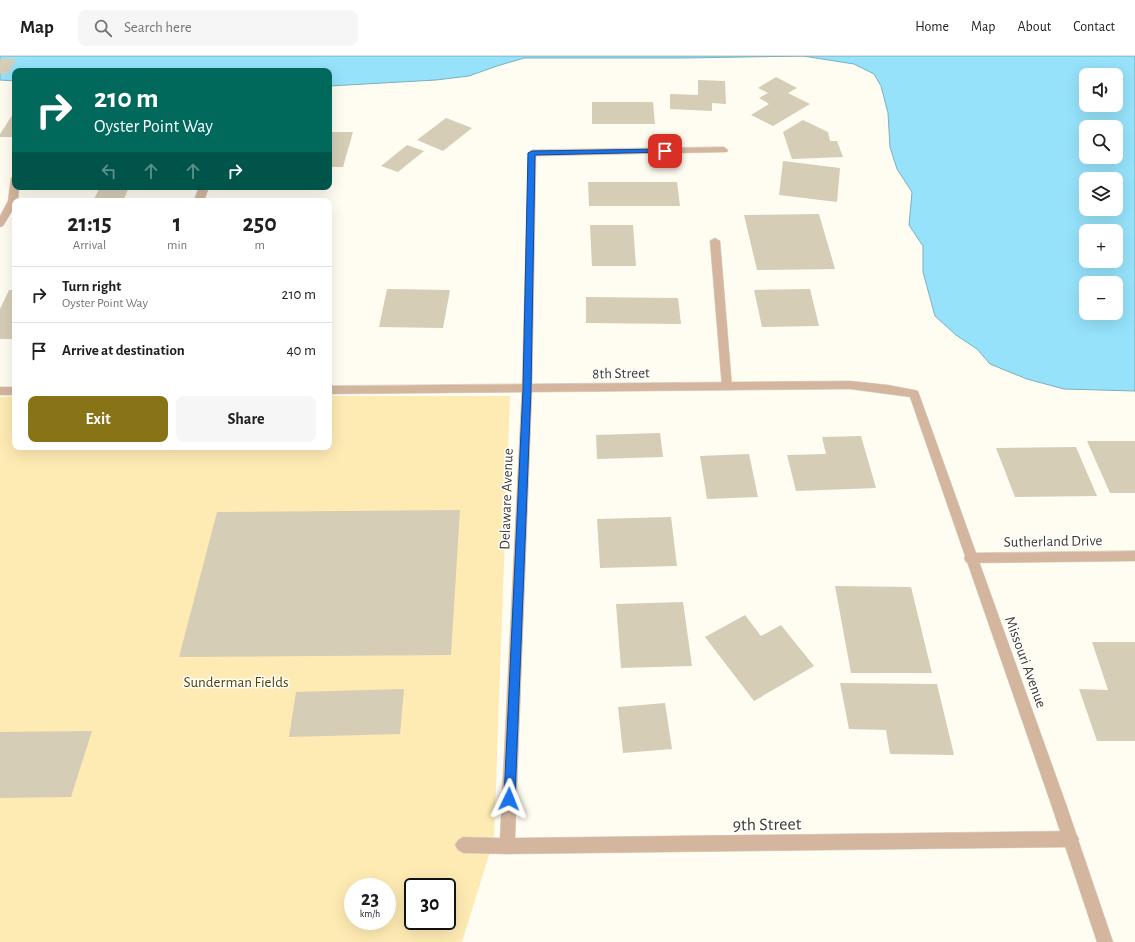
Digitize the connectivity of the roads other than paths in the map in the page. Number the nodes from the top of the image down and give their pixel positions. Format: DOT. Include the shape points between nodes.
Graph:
graph roads {
  1 [pos="724,150"];
  2 [pos="12,203"];
  3 [pos="0,224"];
  4 [pos="715,241"];
  5 [pos="727,386"];
  6 [pos="527,389"];
  7 [pos="332,390"];
  8 [pos="0,391"];
  9 [pos="12,391"];
  10 [pos="914,394"];
  11 [pos="1135,556"];
  12 [pos="970,558"];
  13 [pos="1072,839"];
  14 [pos="463,845"];
  15 [pos="507,846"];
  16 [pos="1105,942"];
  1 -- 6 [label="street, Delaware Avenue" via="532,153"];
  2 -- 3 [label="street"];
  4 -- 5 [label="street"];
  5 -- 6 [label="street, 8th Street"];
  5 -- 10 [label="street, 8th Street" via="850,385 888,388"];
  6 -- 7 [label="street, 8th Street"];
  6 -- 15 [label="street, Delaware Avenue"];
  8 -- 9 [label="street"];
  10 -- 12 [label="street, Missouri Avenue"];
  11 -- 12 [label="street, Sutherland Drive"];
  12 -- 13 [label="street, Missouri Avenue"];
  13 -- 15 [label="street, 9th Street"];
  13 -- 16 [label="street, Missouri Avenue"];
  14 -- 15 [label="street, 9th Street"];
}
